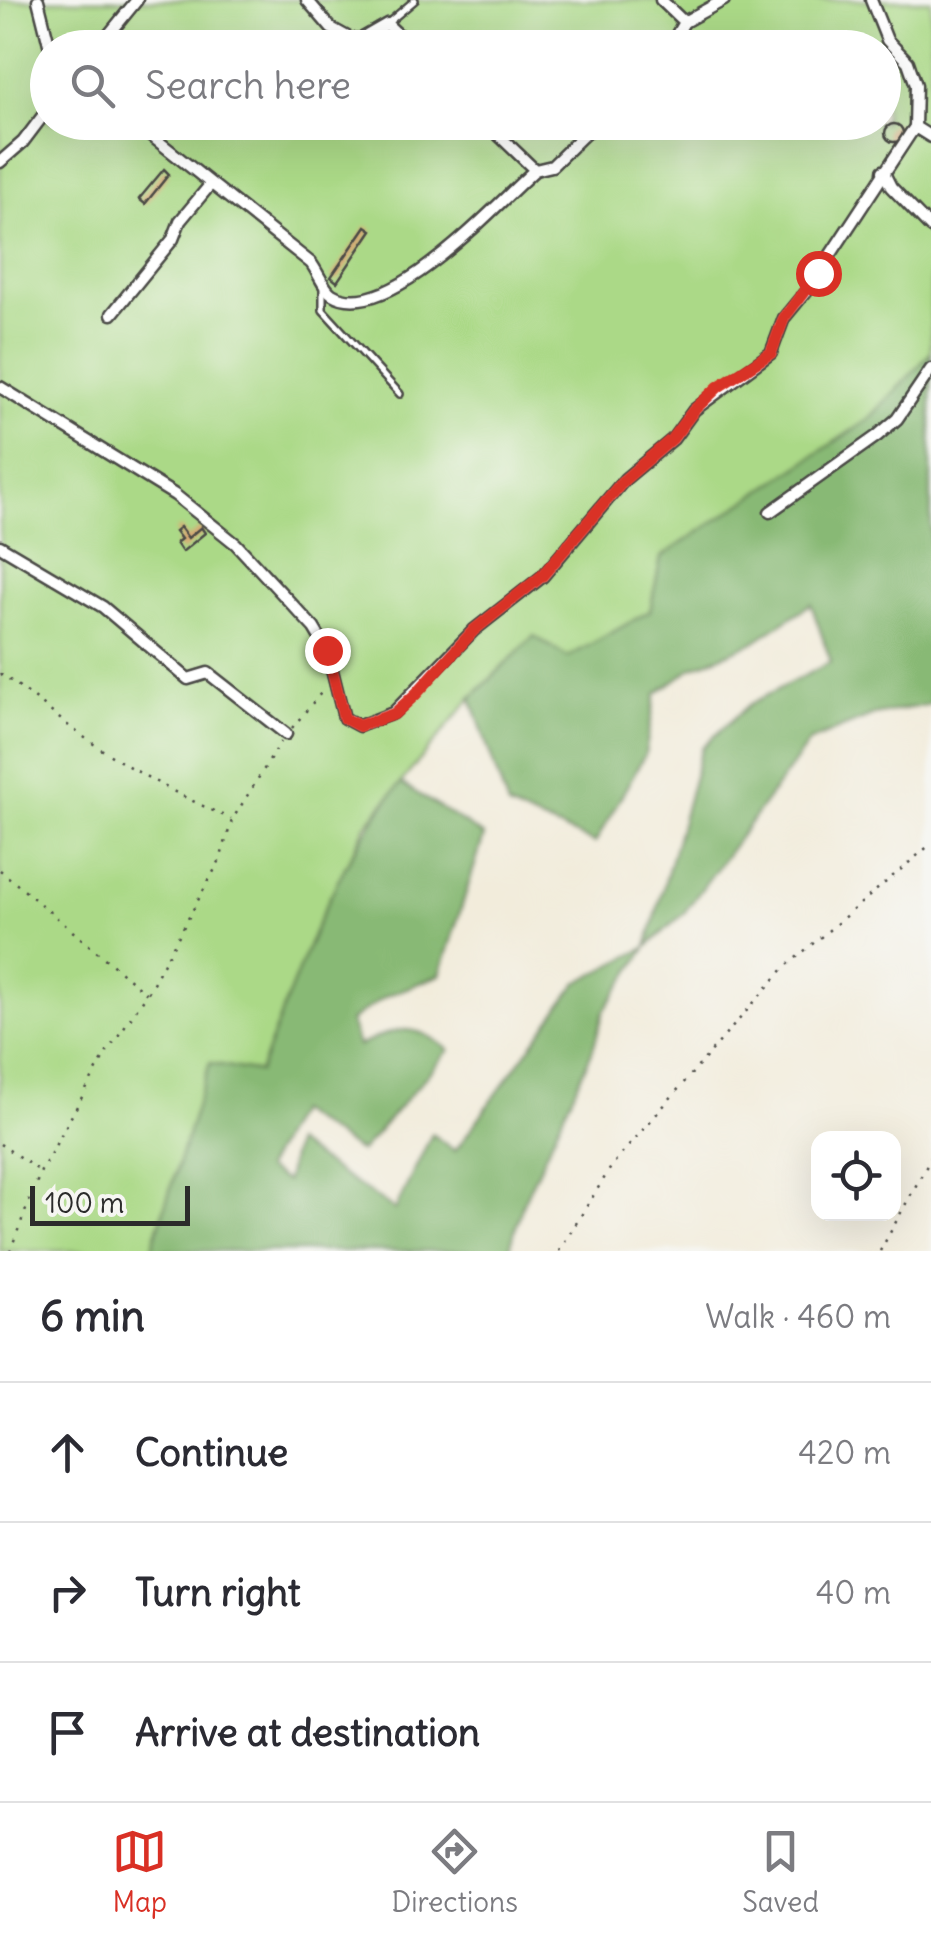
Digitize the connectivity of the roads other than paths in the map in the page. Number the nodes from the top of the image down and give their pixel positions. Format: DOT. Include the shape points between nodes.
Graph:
graph roads {
  1 [pos="38,0"];
  2 [pos="138,0"];
  3 [pos="307,0"];
  4 [pos="415,0"];
  5 [pos="660,0"];
  6 [pos="724,0"];
  7 [pos="871,0"];
  8 [pos="684,22"];
  9 [pos="387,24"];
  10 [pos="46,30"];
  11 [pos="113,30"];
  12 [pos="336,30"];
  13 [pos="377,30"];
  14 [pos="393,30"];
  15 [pos="679,30"];
  16 [pos="883,30"];
  17 [pos="901,55"];
  18 [pos="916,127"];
  19 [pos="30,133"];
  20 [pos="931,136"];
  21 [pos="156,140"];
  22 [pos="503,140"];
  23 [pos="578,140"];
  24 [pos="0,162"];
  25 [pos="534,170"];
  26 [pos="883,171"];
  27 [pos="210,185"];
  28 [pos="931,228"];
  29 [pos="324,282"];
  30 [pos="112,314"];
  31 [pos="931,369"];
  32 [pos="0,387"];
  33 [pos="400,394"];
  34 [pos="770,512"];
  35 [pos="0,546"];
  36 [pos="286,734"];
  1 -- 10 [label="street"];
  2 -- 11 [label="street"];
  3 -- 12 [label="street"];
  4 -- 9 [label="lane"];
  5 -- 8 [label="street"];
  6 -- 8 [label="street"];
  7 -- 16 [label="street"];
  8 -- 15 [label="street"];
  9 -- 13 [label="street"];
  9 -- 14 [label="street"];
  17 -- 18 [label="street" via="916,85"];
  18 -- 20 [label="street"];
  18 -- 26 [label="street"];
  19 -- 24 [label="street"];
  21 -- 27 [label="street"];
  22 -- 25 [label="street"];
  23 -- 25 [label="street" via="552,166"];
  25 -- 29 [label="street" via="403,284 370,297 338,297"];
  26 -- 28 [label="street"];
  26 -- 32 [label="street" via="784,318 771,353 718,387 624,480 542,576 474,630 394,714 359,726 344,718 327,650 314,628 236,544 175,494"];
  27 -- 29 [label="street" via="311,263"];
  27 -- 30 [label="street"];
  29 -- 33 [label="lane" via="323,310"];
  31 -- 34 [label="street" via="887,428"];
  35 -- 36 [label="street" via="103,607 188,678 208,673"];
}
